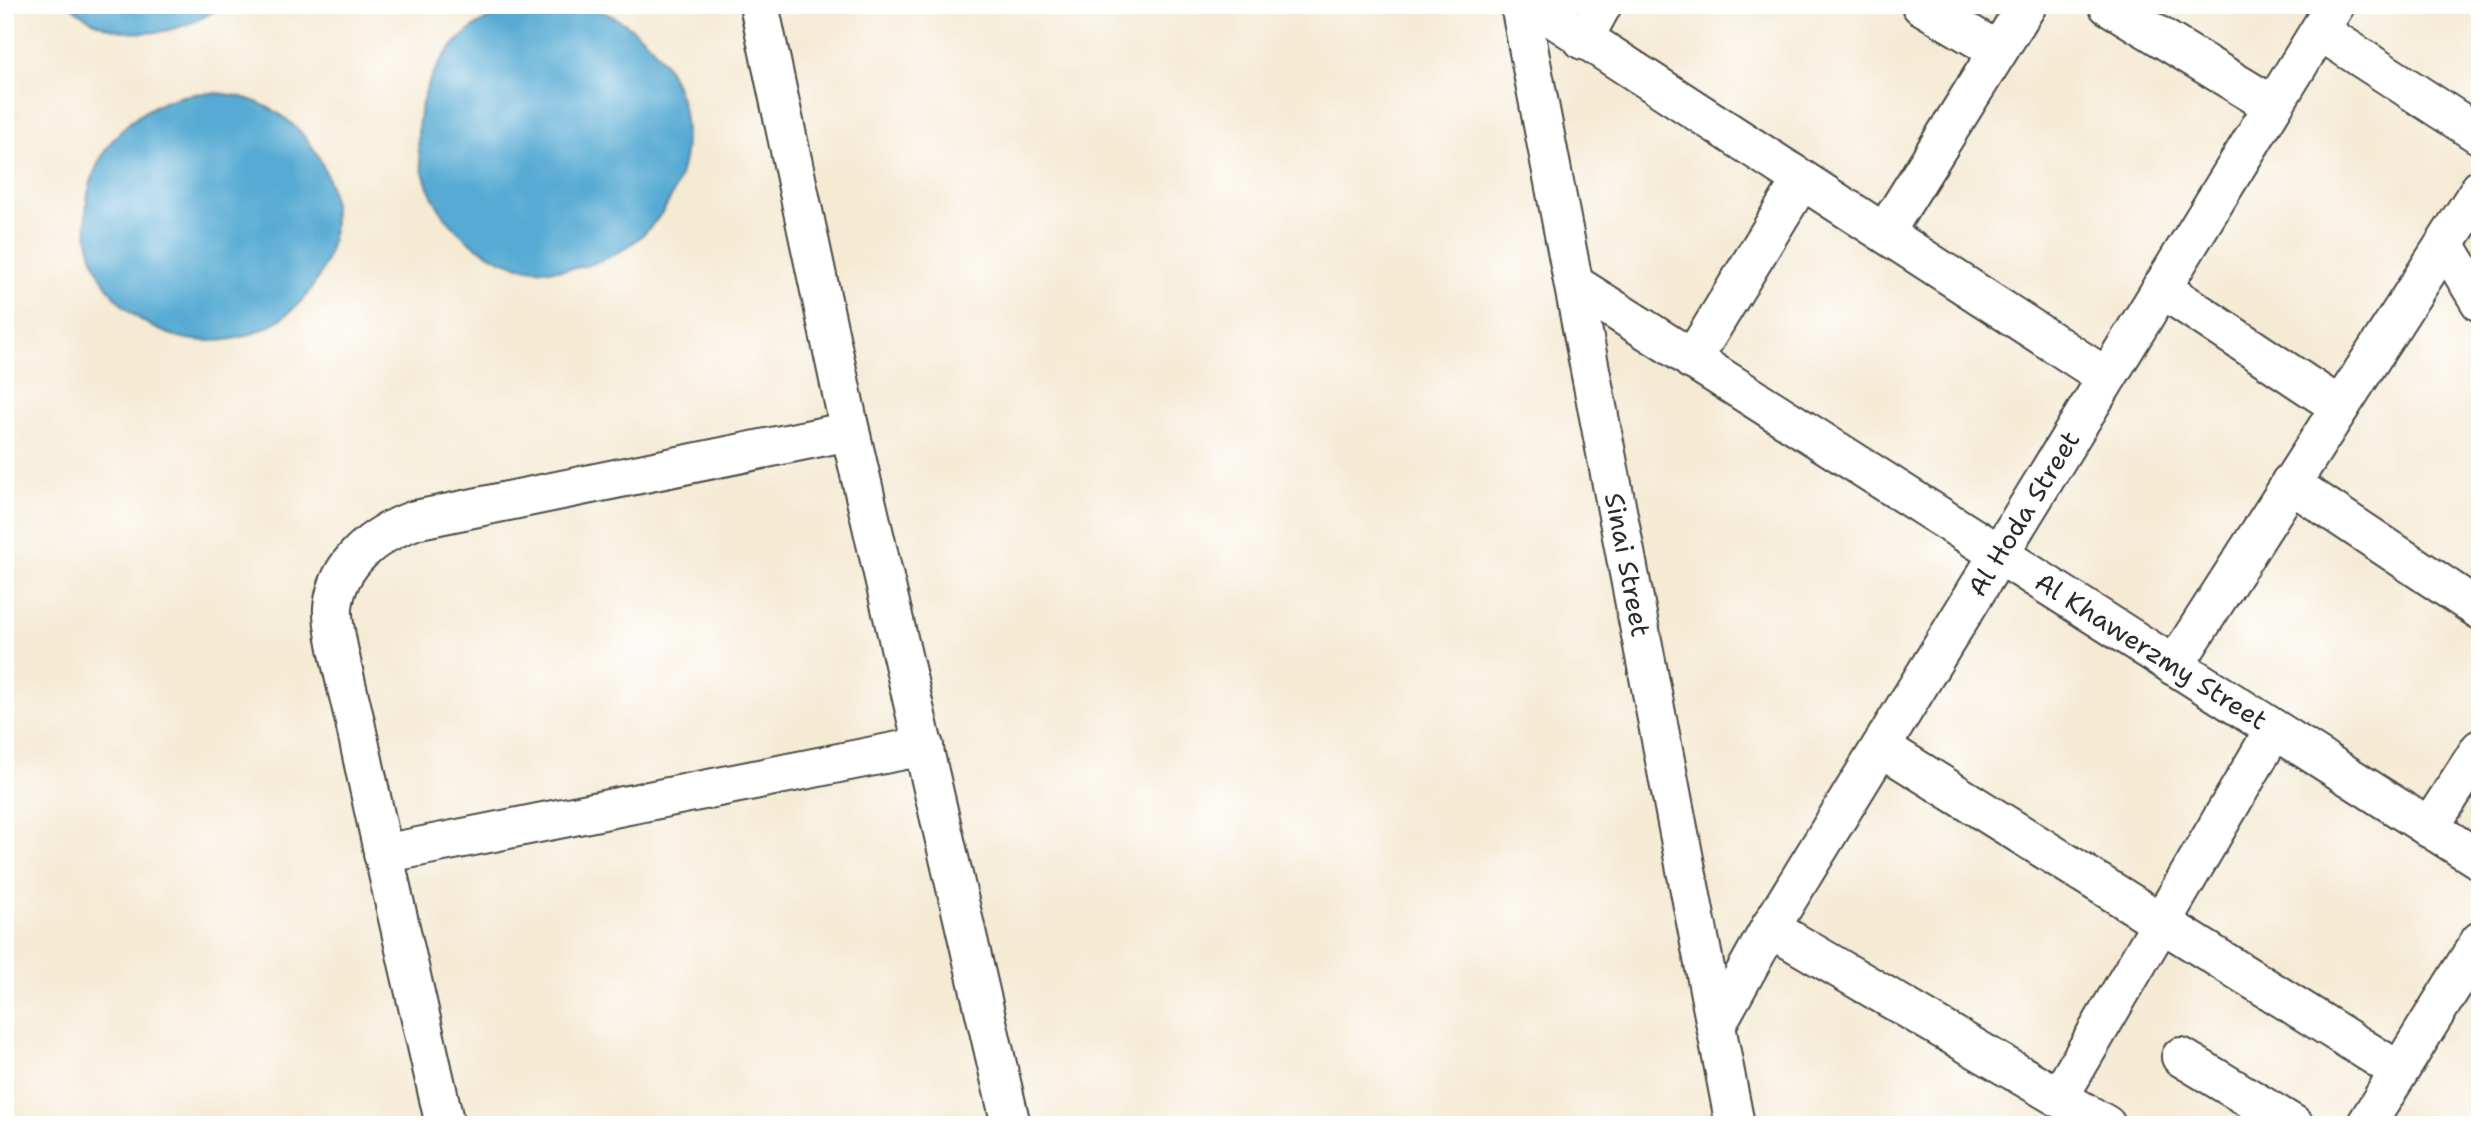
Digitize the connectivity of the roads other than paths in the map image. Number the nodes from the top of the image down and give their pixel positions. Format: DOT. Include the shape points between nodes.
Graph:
graph roads {
  1 [pos="759,5"];
  2 [pos="1520,5"];
  3 [pos="1533,5"];
  4 [pos="1602,5"];
  5 [pos="1921,5"];
  6 [pos="2027,5"];
  7 [pos="2108,5"];
  8 [pos="2328,18"];
  9 [pos="1583,40"];
  10 [pos="1998,51"];
  11 [pos="2272,105"];
  12 [pos="2480,135"];
  13 [pos="1801,181"];
  14 [pos="2480,189"];
  15 [pos="1885,233"];
  16 [pos="2461,234"];
  17 [pos="1574,284"];
  18 [pos="2161,288"];
  19 [pos="2480,302"];
  20 [pos="1692,360"];
  21 [pos="2106,377"];
  22 [pos="2340,407"];
  23 [pos="850,431"];
  24 [pos="2290,483"];
  25 [pos="1998,555"];
  26 [pos="2480,610"];
  27 [pos="2174,666"];
  28 [pos="2274,730"];
  29 [pos="924,746"];
  30 [pos="1881,747"];
  31 [pos="2480,749"];
  32 [pos="2429,828"];
  33 [pos="383,854"];
  34 [pos="2480,860"];
  35 [pos="2161,922"];
  36 [pos="1770,929"];
  37 [pos="2480,941"];
  38 [pos="1716,1025"];
  39 [pos="2180,1057"];
  40 [pos="2399,1071"];
  41 [pos="2059,1097"];
  42 [pos="445,1125"];
  43 [pos="1011,1125"];
  44 [pos="1735,1125"];
  45 [pos="2106,1125"];
  46 [pos="2294,1125"];
  47 [pos="2367,1125"];
  1 -- 23 [label="street"];
  2 -- 17 [label="street, Sinai Street"];
  3 -- 9 [label="street"];
  4 -- 9 [label="street"];
  5 -- 10 [label="street"];
  6 -- 10 [label="street"];
  7 -- 11 [label="street"];
  8 -- 11 [label="street, Al Hoda Street"];
  8 -- 12 [label="street"];
  9 -- 13 [label="street"];
  10 -- 15 [label="street"];
  11 -- 18 [label="street, Al Hoda Street"];
  13 -- 15 [label="street"];
  13 -- 20 [label="street"];
  14 -- 16 [label="street"];
  15 -- 21 [label="street"];
  16 -- 19 [label="street"];
  16 -- 22 [label="street"];
  17 -- 20 [label="street, Al Khawerzmy Street"];
  17 -- 38 [label="street, Sinai Street"];
  18 -- 21 [label="street, Al Hoda Street"];
  18 -- 22 [label="street"];
  20 -- 25 [label="street, Al Khawerzmy Street"];
  21 -- 25 [label="street, Al Hoda Street"];
  22 -- 24 [label="street"];
  23 -- 29 [label="street"];
  23 -- 33 [label="street" via="415,520 374,539 341,579 333,609"];
  24 -- 26 [label="street"];
  24 -- 27 [label="street"];
  25 -- 27 [label="street, Al Khawerzmy Street"];
  25 -- 30 [label="street, Al Hoda Street"];
  27 -- 28 [label="street, Al Khawerzmy Street"];
  28 -- 32 [label="street, Al Khawerzmy Street"];
  28 -- 35 [label="street"];
  29 -- 33 [label="street"];
  29 -- 43 [label="street"];
  30 -- 35 [label="street"];
  30 -- 36 [label="street, Al Hoda Street"];
  31 -- 32 [label="street"];
  32 -- 34 [label="street, Al Khawerzmy Street"];
  33 -- 42 [label="street"];
  35 -- 40 [label="street"];
  35 -- 41 [label="street"];
  36 -- 38 [label="street, Al Hoda Street"];
  36 -- 41 [label="street"];
  37 -- 40 [label="street"];
  38 -- 44 [label="street, Sinai Street"];
  39 -- 46 [label="street"];
  40 -- 47 [label="street"];
  41 -- 45 [label="street"];
}
